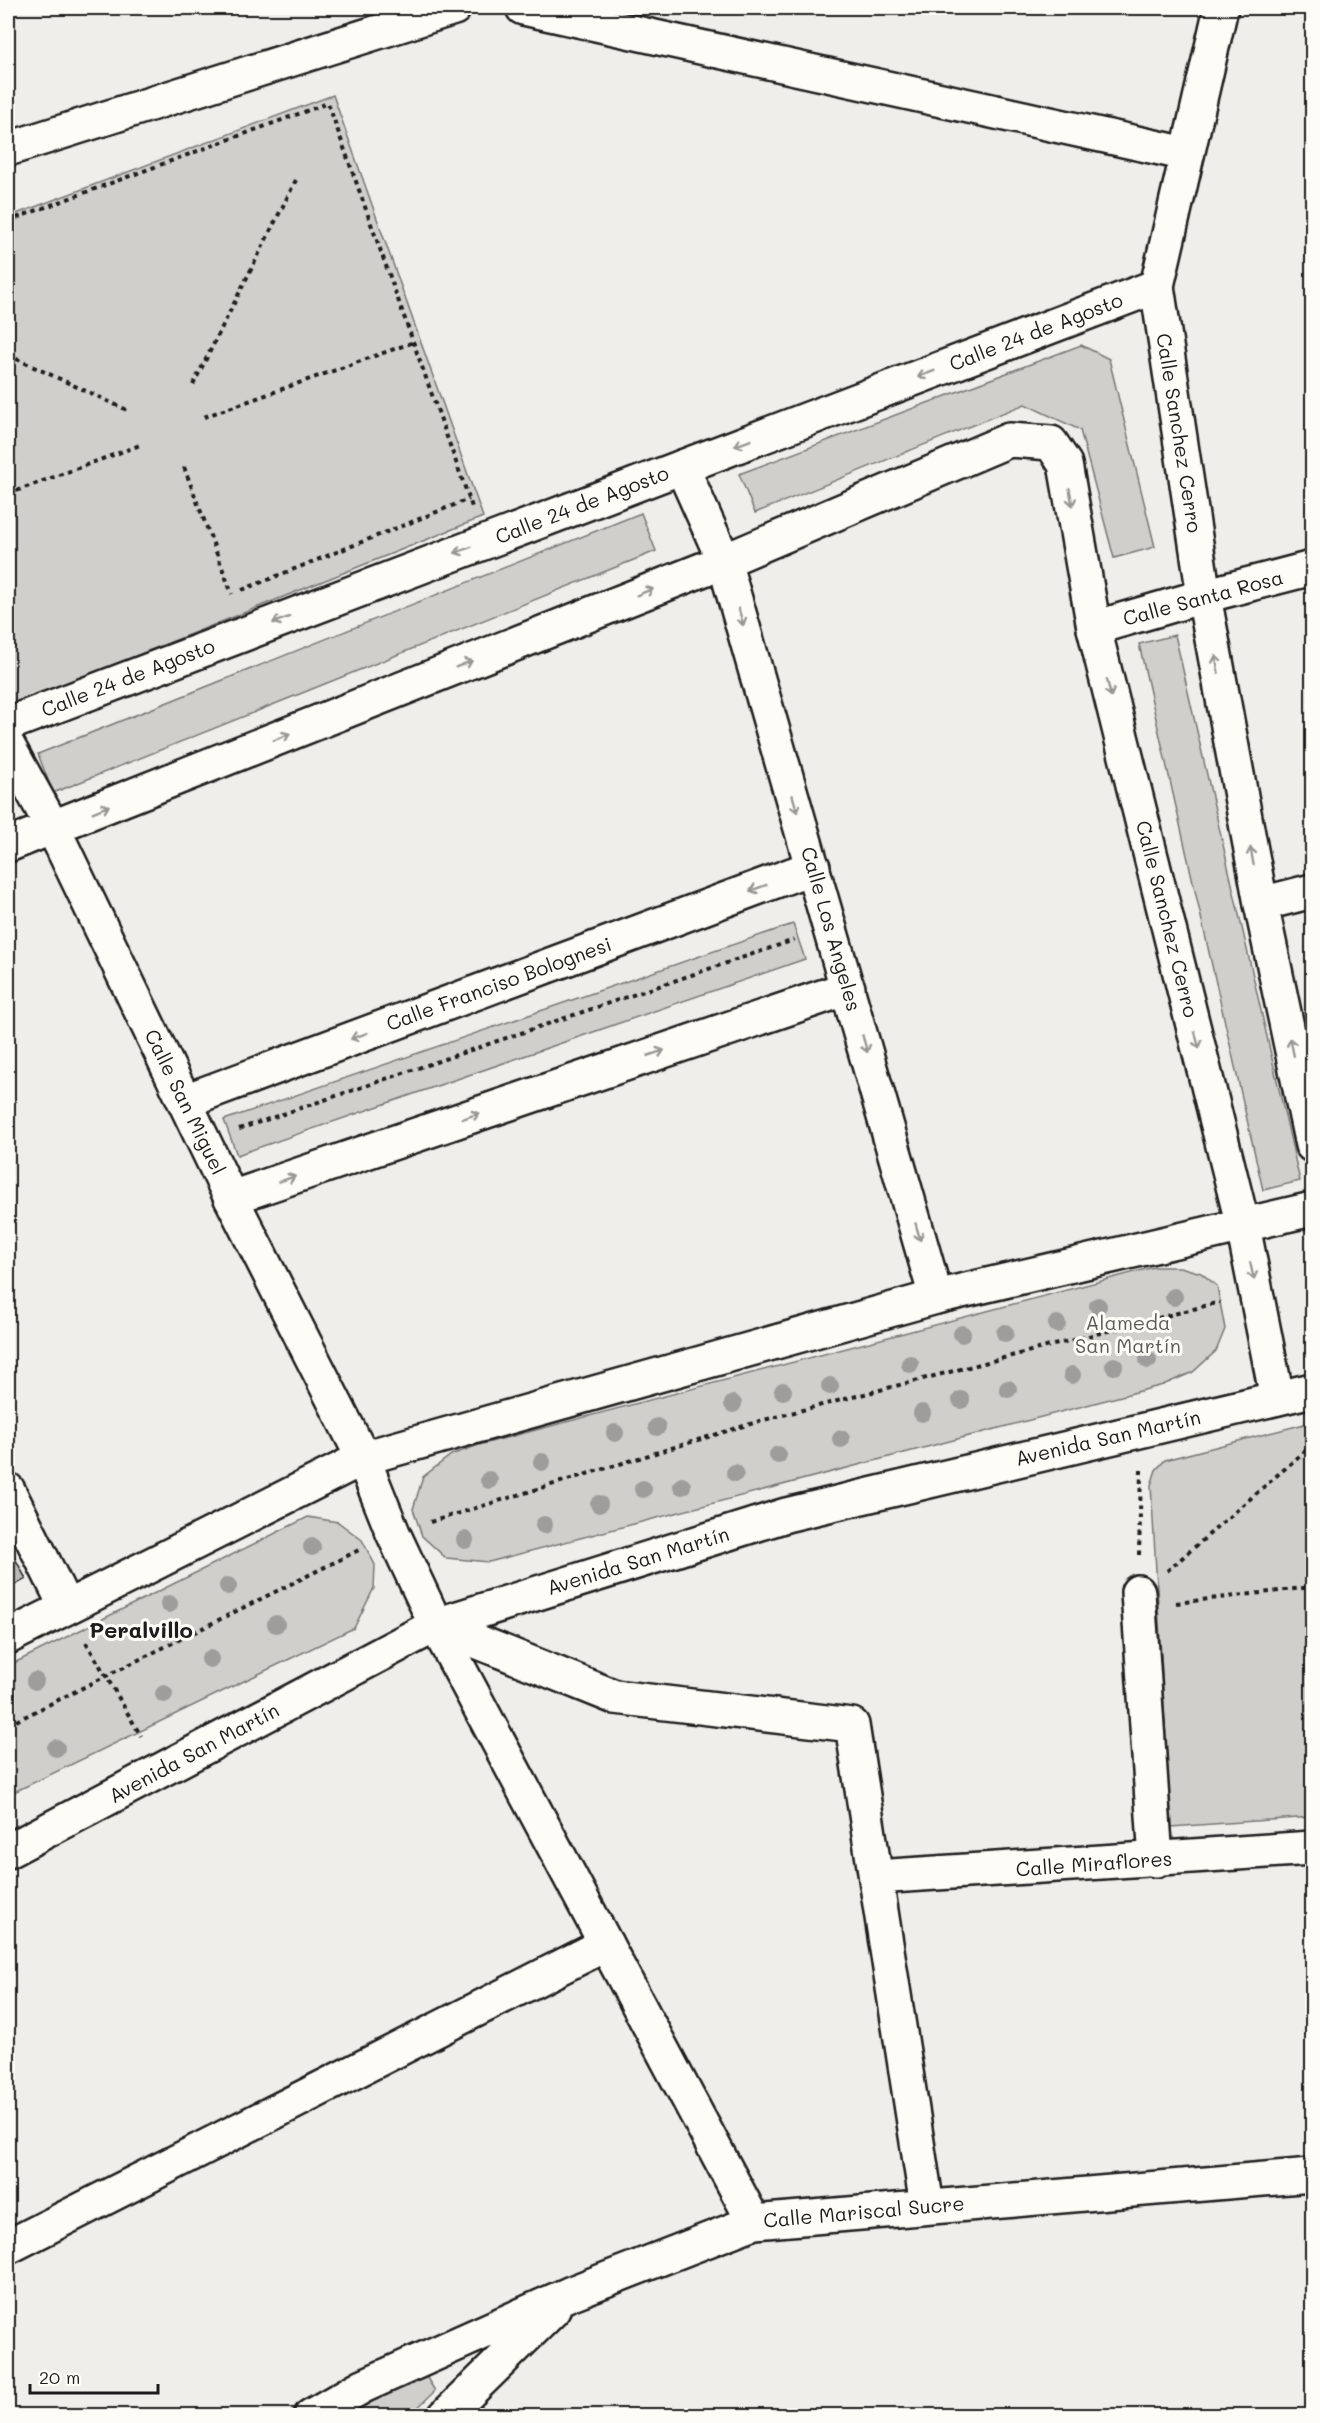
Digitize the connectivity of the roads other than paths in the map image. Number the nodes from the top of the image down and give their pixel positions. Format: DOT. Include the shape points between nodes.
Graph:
graph roads {
  1 [pos="454,8"];
  2 [pos="523,8"];
  3 [pos="1221,8"];
  4 [pos="625,18"];
  5 [pos="8,149"];
  6 [pos="1187,154"];
  7 [pos="1157,286"];
  8 [pos="682,466"];
  9 [pos="724,561"];
  10 [pos="1312,568"];
  11 [pos="1204,596"];
  12 [pos="1095,628"];
  13 [pos="8,724"];
  14 [pos="8,746"];
  15 [pos="53,828"];
  16 [pos="8,845"];
  17 [pos="813,867"];
  18 [pos="1312,891"];
  19 [pos="1261,903"];
  20 [pos="849,988"];
  21 [pos="185,1101"];
  22 [pos="1312,1145"];
  23 [pos="231,1198"];
  24 [pos="1312,1209"];
  25 [pos="1243,1226"];
  26 [pos="936,1297"];
  27 [pos="1312,1389"];
  28 [pos="1277,1398"];
  29 [pos="363,1458"];
  30 [pos="8,1490"];
  31 [pos="1148,1585"];
  32 [pos="66,1607"];
  33 [pos="436,1625"];
  34 [pos="8,1637"];
  35 [pos="1312,1848"];
  36 [pos="8,1851"];
  37 [pos="1156,1860"];
  38 [pos="876,1878"];
  39 [pos="606,1944"];
  40 [pos="1312,2175"];
  41 [pos="927,2206"];
  42 [pos="753,2222"];
  43 [pos="8,2247"];
  44 [pos="569,2294"];
  45 [pos="311,2415"];
  46 [pos="445,2415"];
  1 -- 5 [label="street"];
  2 -- 4 [label="street"];
  3 -- 6 [label="street"];
  4 -- 6 [label="street"];
  6 -- 7 [label="street"];
  7 -- 8 [label="street, Calle 24 de Agosto, one-way"];
  7 -- 11 [label="street, Calle Sanchez Cerro"];
  8 -- 9 [label="street, Calle Los Angeles"];
  8 -- 13 [label="street, Calle 24 de Agosto, one-way"];
  9 -- 12 [label="street, Calle Sanchez Cerro, one-way" via="1009,440 1051,443 1065,464"];
  15 -- 9 [label="street, one-way"];
  9 -- 17 [label="street, Calle Los Angeles, one-way"];
  10 -- 11 [label="street, Calle Santa Rosa"];
  11 -- 12 [label="street, Calle Santa Rosa"];
  19 -- 11 [label="street, Calle Sanchez Cerro, one-way"];
  12 -- 25 [label="street, Calle Sanchez Cerro, one-way"];
  14 -- 15 [label="street, Calle San Miguel"];
  15 -- 16 [label="street"];
  15 -- 21 [label="street, Calle San Miguel"];
  17 -- 20 [label="street, Calle Los Angeles"];
  17 -- 21 [label="street, Calle Franciso Bolognesi, one-way"];
  18 -- 19 [label="street"];
  22 -- 19 [label="street, Calle Sanchez Cerro, one-way"];
  23 -- 20 [label="street, one-way"];
  20 -- 26 [label="street, Calle Los Angeles, one-way"];
  21 -- 23 [label="street, Calle San Miguel"];
  23 -- 29 [label="street, Calle San Miguel"];
  24 -- 25 [label="street"];
  25 -- 26 [label="street"];
  25 -- 28 [label="street, Calle Sanchez Cerro, one-way"];
  26 -- 29 [label="street"];
  27 -- 28 [label="street, Avenida San Martín"];
  28 -- 33 [label="street, Avenida San Martín" via="786,1515"];
  29 -- 32 [label="street"];
  29 -- 33 [label="street, Calle San Miguel"];
  30 -- 32 [label="street"];
  31 -- 37 [label="street"];
  32 -- 34 [label="street"];
  33 -- 36 [label="street, Avenida San Martín"];
  33 -- 38 [label="street" via="615,1697 852,1725"];
  33 -- 39 [label="street, Calle San Miguel"];
  35 -- 37 [label="street, Calle Miraflores"];
  37 -- 38 [label="street, Calle Miraflores"];
  38 -- 41 [label="street"];
  39 -- 42 [label="street, Calle San Miguel"];
  39 -- 43 [label="street"];
  40 -- 41 [label="street, Calle Mariscal Sucre"];
  41 -- 42 [label="street, Calle Mariscal Sucre"];
  42 -- 44 [label="street, Calle Mariscal Sucre"];
  44 -- 45 [label="street, Calle Mariscal Sucre" via="363,2386"];
  44 -- 46 [label="street"];
}
